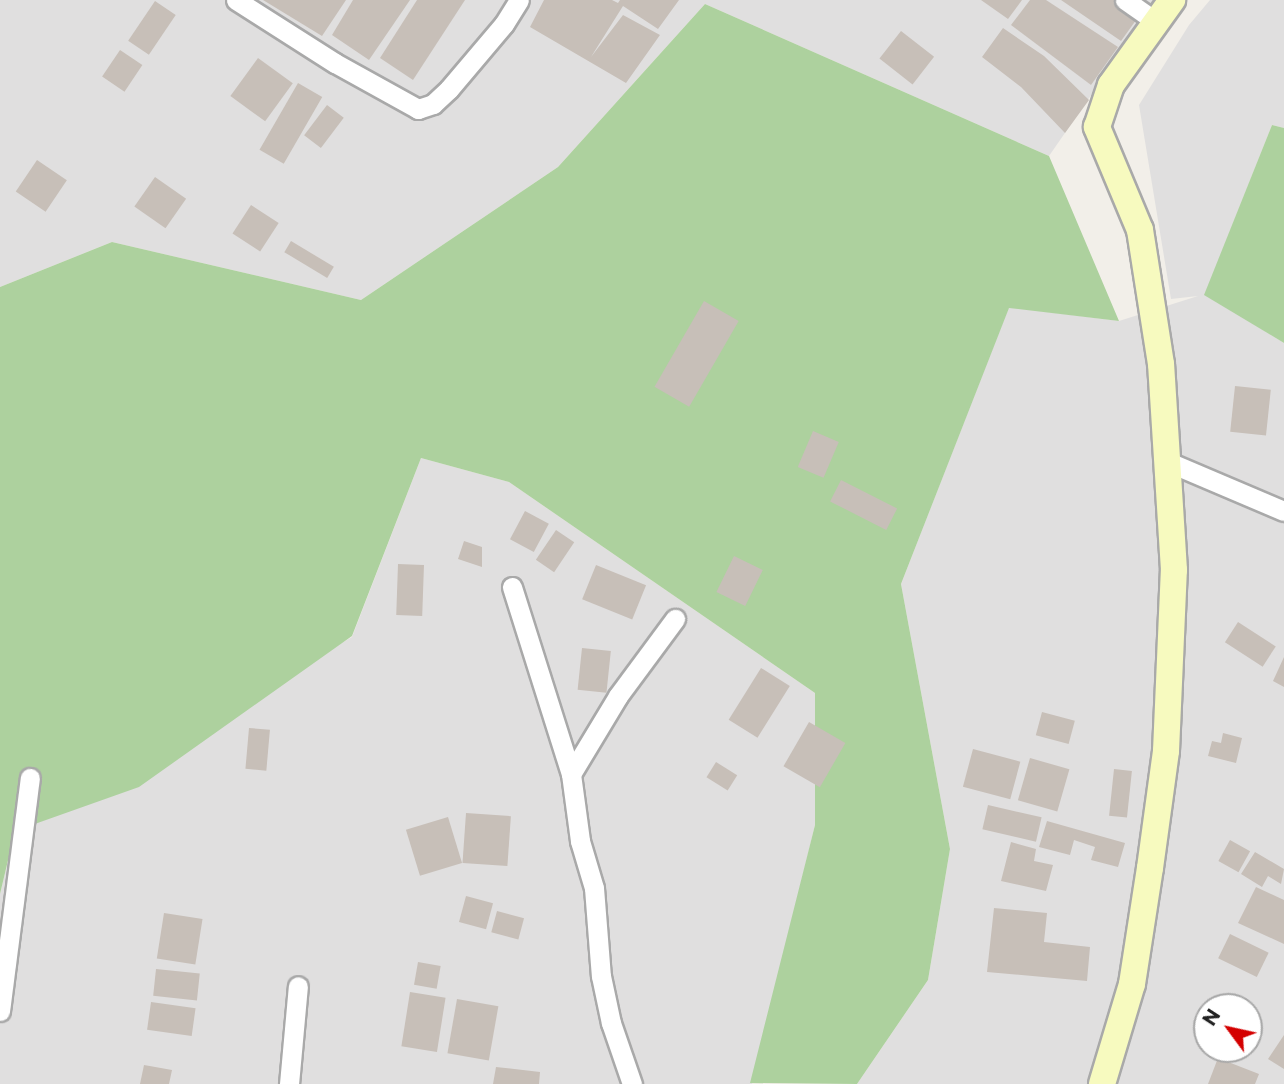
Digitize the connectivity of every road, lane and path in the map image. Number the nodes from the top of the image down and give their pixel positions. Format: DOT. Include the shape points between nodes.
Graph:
graph roads {
  1 [pos="236,0"];
  2 [pos="519,0"];
  3 [pos="1125,0"];
  4 [pos="1172,0"];
  5 [pos="1157,22"];
  6 [pos="1166,461"];
  7 [pos="1284,511"];
  8 [pos="512,587"];
  9 [pos="675,619"];
  10 [pos="571,774"];
  11 [pos="30,778"];
  12 [pos="298,986"];
  13 [pos="0,1011"];
  14 [pos="289,1084"];
  15 [pos="632,1084"];
  16 [pos="1102,1084"];
  1 -- 2 [label="street" via="335,64 418,109 433,104 449,89"];
  3 -- 5 [label="street"];
  4 -- 5 [label="street"];
  5 -- 6 [label="street" via="1111,85 1097,127 1140,230 1161,364"];
  6 -- 7 [label="street"];
  6 -- 16 [label="street" via="1174,570 1166,751 1132,984"];
  8 -- 10 [label="street"];
  9 -- 10 [label="street" via="618,696"];
  10 -- 15 [label="street" via="582,853 594,888 603,988"];
  11 -- 13 [label="street"];
  12 -- 14 [label="street"];
}
